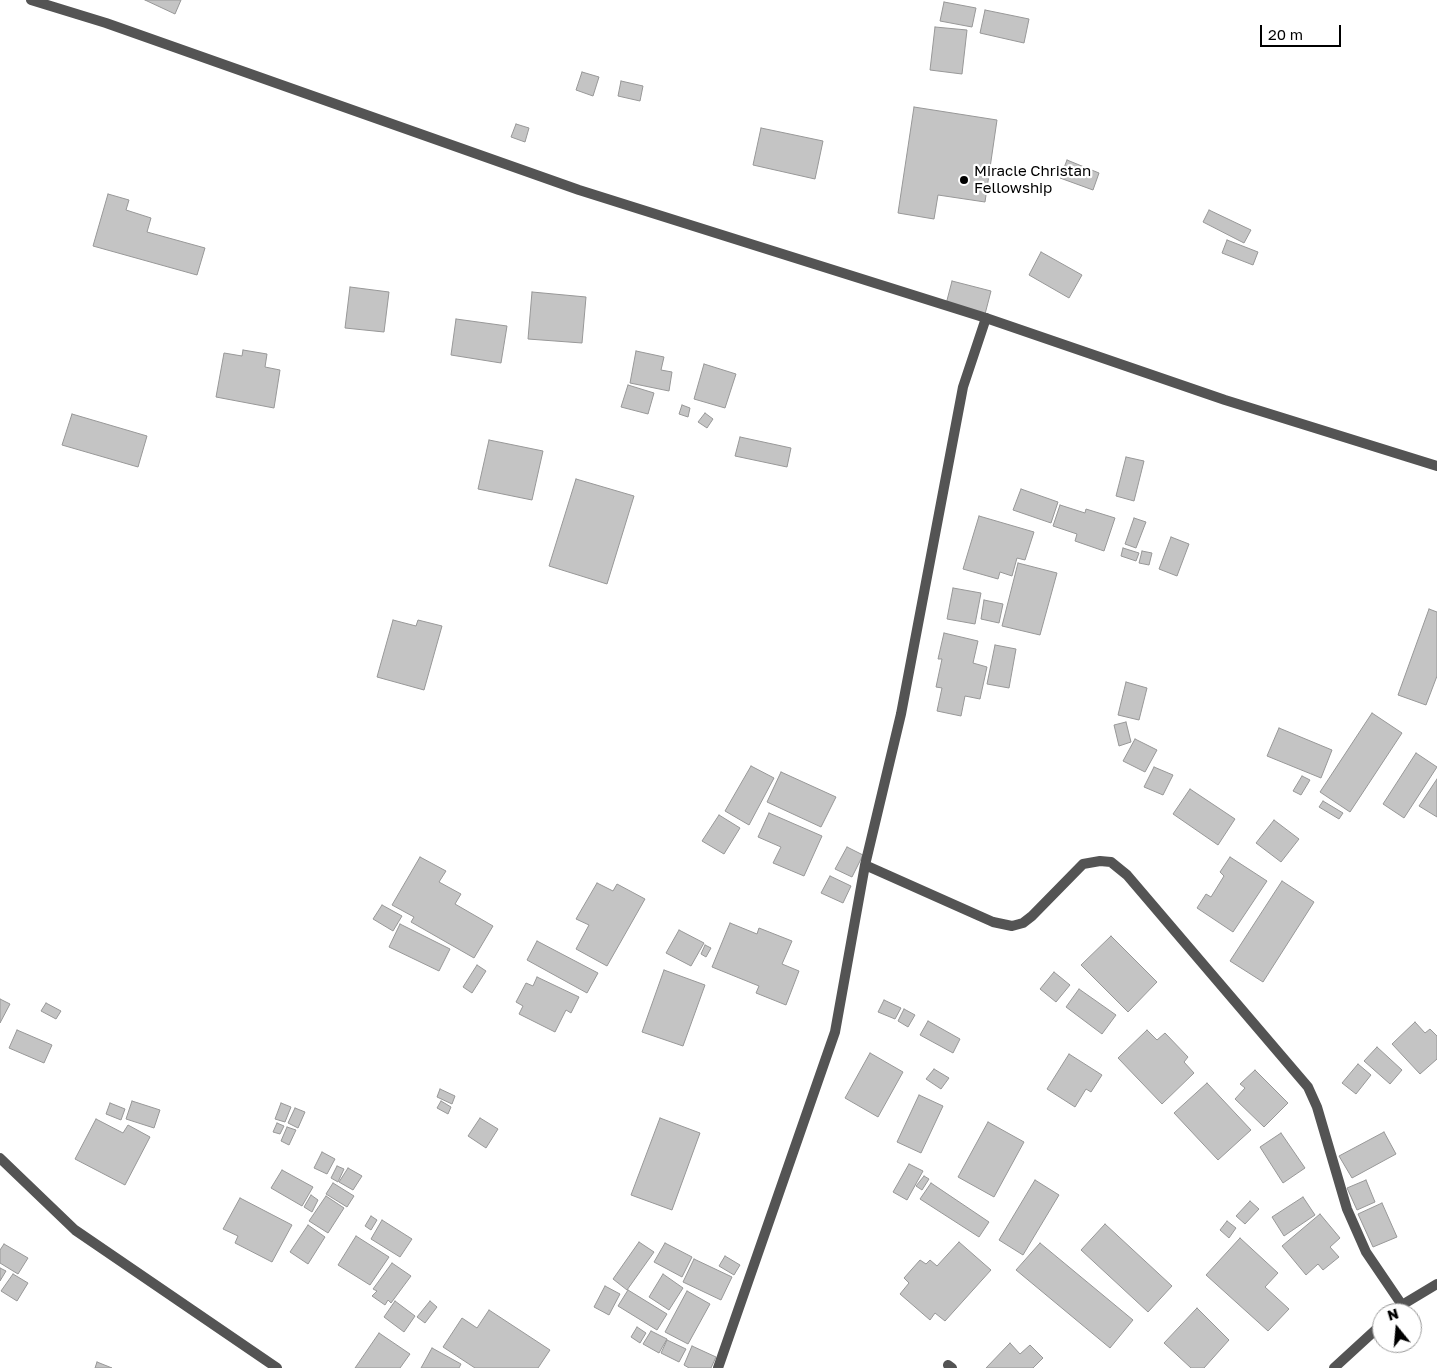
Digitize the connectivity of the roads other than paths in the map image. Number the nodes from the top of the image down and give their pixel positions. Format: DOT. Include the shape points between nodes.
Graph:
graph roads {
  1 [pos="31,0"];
  2 [pos="986,318"];
  3 [pos="1437,466"];
  4 [pos="865,864"];
  5 [pos="0,1158"];
  6 [pos="1437,1284"];
  7 [pos="1401,1303"];
  8 [pos="1405,1303"];
  9 [pos="1372,1333"];
  10 [pos="277,1368"];
  11 [pos="718,1368"];
  12 [pos="1334,1368"];
  1 -- 2 [label="street" via="106,22 579,190"];
  2 -- 3 [label="street" via="1225,400"];
  2 -- 4 [label="street" via="962,387 901,714"];
  4 -- 7 [label="street" via="993,922 1012,926 1032,916 1082,864 1111,862 1127,875 1308,1087 1347,1209 1366,1252"];
  4 -- 11 [label="street" via="835,1032"];
  5 -- 10 [label="street" via="75,1230"];
  6 -- 8 [label="street"];
  9 -- 12 [label="street"];
}
